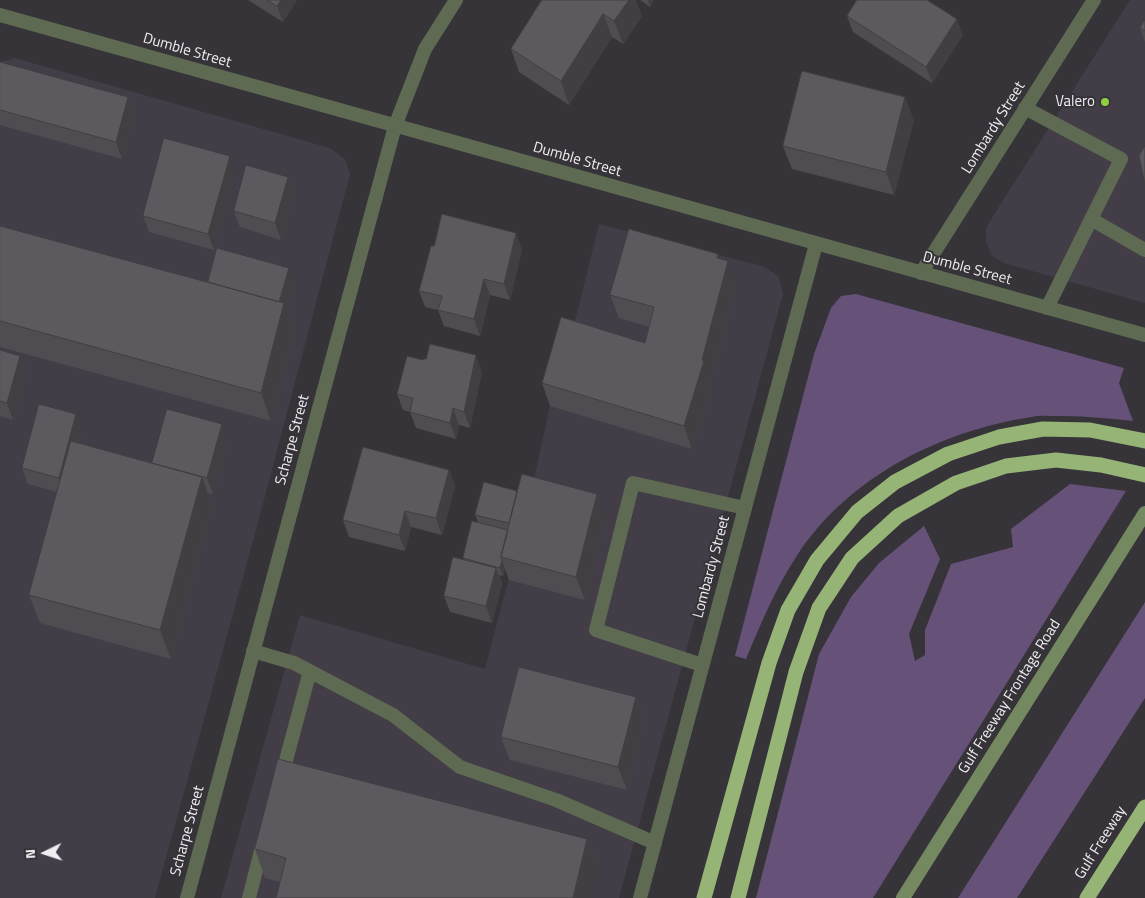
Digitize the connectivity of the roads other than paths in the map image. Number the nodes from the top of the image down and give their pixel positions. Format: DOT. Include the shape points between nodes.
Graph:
graph roads {
  1 [pos="456,0"];
  2 [pos="1094,0"];
  3 [pos="0,15"];
  4 [pos="1025,108"];
  5 [pos="395,126"];
  6 [pos="1091,219"];
  7 [pos="816,244"];
  8 [pos="1145,250"];
  9 [pos="920,273"];
  10 [pos="1047,308"];
  11 [pos="1145,335"];
  12 [pos="1145,441"];
  13 [pos="1145,475"];
  14 [pos="744,508"];
  15 [pos="1145,513"];
  16 [pos="252,651"];
  17 [pos="702,665"];
  18 [pos="310,671"];
  19 [pos="276,796"];
  20 [pos="1145,807"];
  21 [pos="266,834"];
  22 [pos="655,842"];
  23 [pos="187,898"];
  24 [pos="249,898"];
  25 [pos="640,898"];
  26 [pos="704,898"];
  27 [pos="738,898"];
  28 [pos="903,898"];
  29 [pos="1087,898"];
  1 -- 5 [label="street, Scharpe Street" via="425,49"];
  2 -- 4 [label="street, Lombardy Street"];
  3 -- 5 [label="street, Dumble Street"];
  4 -- 6 [label="street" via="1121,159"];
  4 -- 9 [label="street, Lombardy Street"];
  5 -- 7 [label="street, Dumble Street"];
  5 -- 16 [label="street, Scharpe Street"];
  6 -- 8 [label="street"];
  6 -- 10 [label="street"];
  7 -- 9 [label="street, Dumble Street"];
  7 -- 14 [label="street, Lombardy Street"];
  9 -- 10 [label="street, Dumble Street"];
  10 -- 11 [label="street, Dumble Street"];
  12 -- 26 [label="highway" via="1090,430 1043,429 998,437 948,454 895,482 857,512 817,560 788,610 769,663"];
  13 -- 27 [label="highway" via="1101,465 1056,460 1006,466 956,483 898,516 852,558 819,608 796,672"];
  14 -- 17 [label="street, Lombardy Street"];
  14 -- 17 [label="street" via="633,484 596,630"];
  15 -- 28 [label="main road, Gulf Freeway Frontage Road"];
  16 -- 18 [label="street"];
  16 -- 23 [label="street, Scharpe Street"];
  17 -- 22 [label="street, Lombardy Street"];
  18 -- 19 [label="street"];
  18 -- 22 [label="street" via="393,715 460,767 556,800"];
  20 -- 29 [label="highway, Gulf Freeway"];
  21 -- 24 [label="street"];
  22 -- 25 [label="street, Lombardy Street"];
}
